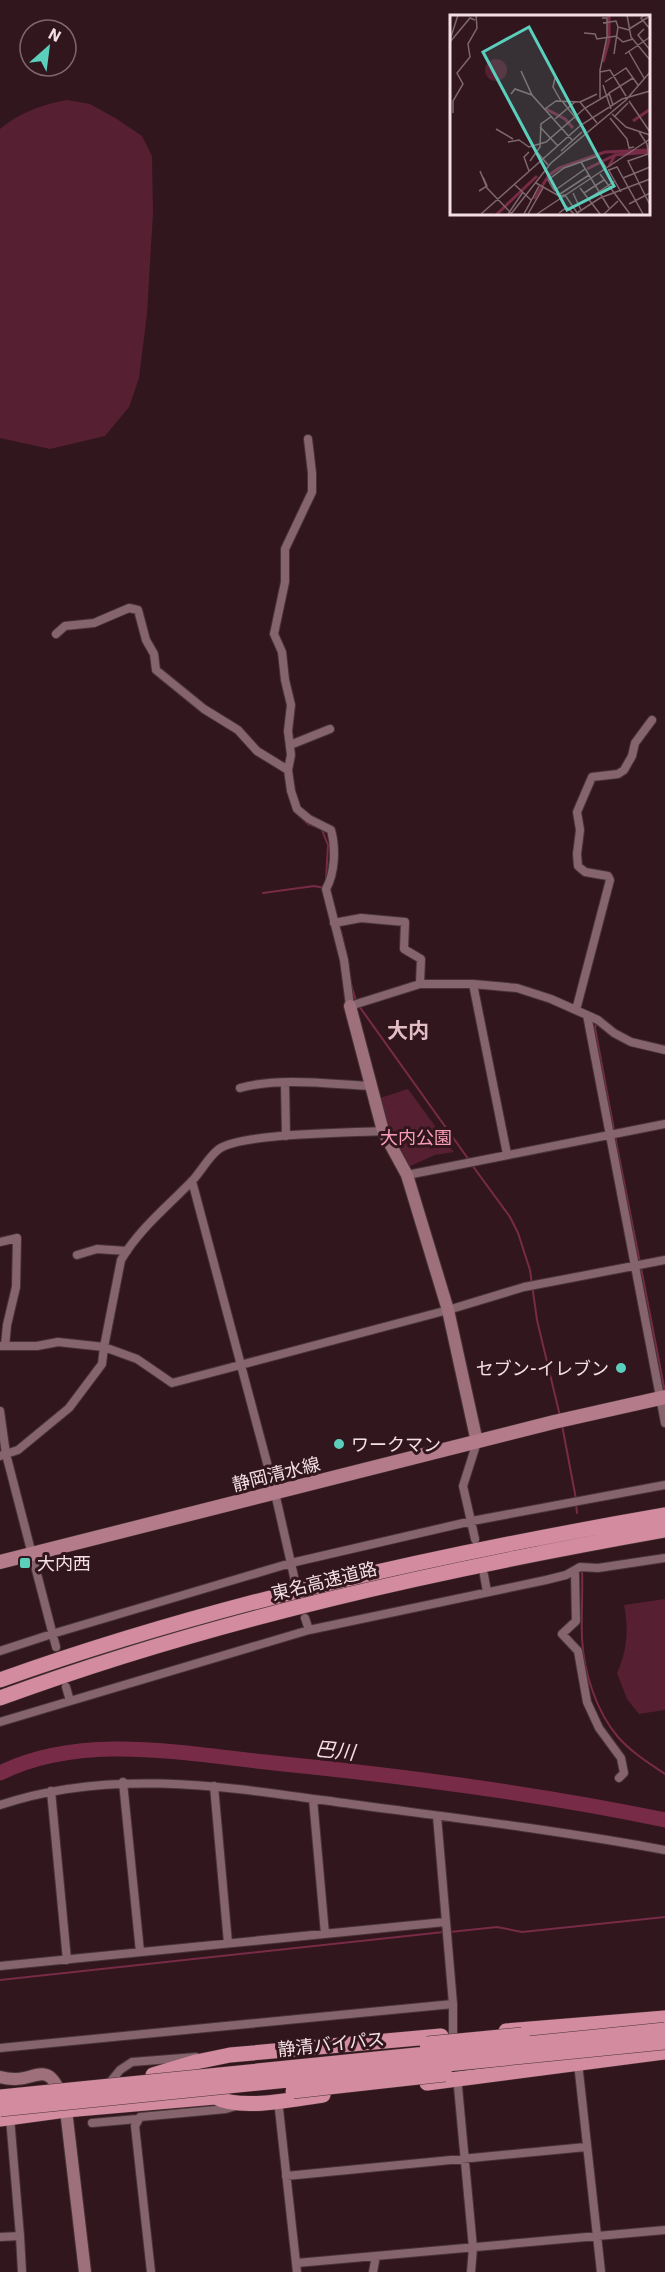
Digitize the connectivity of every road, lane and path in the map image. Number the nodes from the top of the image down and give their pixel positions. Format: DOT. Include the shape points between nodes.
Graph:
graph roads {
  1 [pos="308,439"];
  2 [pos="56,634"];
  3 [pos="652,720"];
  4 [pos="330,729"];
  5 [pos="290,745"];
  6 [pos="288,770"];
  7 [pos="334,923"];
  8 [pos="420,984"];
  9 [pos="473,984"];
  10 [pos="350,1006"];
  11 [pos="576,1010"];
  12 [pos="587,1015"];
  13 [pos="665,1050"];
  14 [pos="285,1083"];
  15 [pos="371,1086"];
  16 [pos="240,1088"];
  17 [pos="665,1124"];
  18 [pos="383,1131"];
  19 [pos="609,1135"];
  20 [pos="286,1136"];
  21 [pos="507,1154"];
  22 [pos="407,1175"];
  23 [pos="192,1181"];
  24 [pos="0,1242"];
  25 [pos="127,1251"];
  26 [pos="77,1255"];
  27 [pos="665,1260"];
  28 [pos="635,1266"];
  29 [pos="448,1310"];
  30 [pos="3,1346"];
  31 [pos="104,1347"];
  32 [pos="240,1366"];
  33 [pos="662,1397"];
  34 [pos="0,1411"];
  35 [pos="665,1423"];
  36 [pos="477,1442"];
  37 [pos="3,1455"];
  38 [pos="665,1485"];
  39 [pos="275,1493"];
  40 [pos="665,1515"];
  41 [pos="472,1521"];
  42 [pos="665,1530"];
  43 [pos="475,1539"];
  44 [pos="32,1554"];
  45 [pos="665,1558"];
  46 [pos="0,1562"];
  47 [pos="291,1563"];
  48 [pos="581,1569"];
  49 [pos="484,1575"];
  50 [pos="295,1581"];
  51 [pos="487,1592"];
  52 [pos="305,1618"];
  53 [pos="309,1630"];
  54 [pos="52,1634"];
  55 [pos="56,1647"];
  56 [pos="0,1651"];
  57 [pos="0,1680"];
  58 [pos="66,1687"];
  59 [pos="0,1698"];
  60 [pos="70,1701"];
  61 [pos="0,1722"];
  62 [pos="619,1778"];
  63 [pos="123,1782"];
  64 [pos="214,1786"];
  65 [pos="51,1791"];
  66 [pos="313,1799"];
  67 [pos="0,1805"];
  68 [pos="437,1815"];
  69 [pos="665,1850"];
  70 [pos="445,1922"];
  71 [pos="325,1934"];
  72 [pos="228,1943"];
  73 [pos="140,1952"];
  74 [pos="68,1960"];
  75 [pos="0,1966"];
  76 [pos="453,2004"];
  77 [pos="665,2018"];
  78 [pos="665,2029"];
  79 [pos="452,2036"];
  80 [pos="665,2044"];
  81 [pos="0,2048"];
  82 [pos="665,2052"];
  83 [pos="220,2057"];
  84 [pos="578,2063"];
  85 [pos="153,2075"];
  86 [pos="0,2077"];
  87 [pos="458,2080"];
  88 [pos="111,2081"];
  89 [pos="60,2089"];
  90 [pos="0,2090"];
  91 [pos="0,2097"];
  92 [pos="215,2097"];
  93 [pos="278,2100"];
  94 [pos="245,2104"];
  95 [pos="66,2110"];
  96 [pos="3,2115"];
  97 [pos="137,2119"];
  98 [pos="92,2123"];
  99 [pos="586,2147"];
  100 [pos="464,2159"];
  101 [pos="286,2176"];
  102 [pos="665,2230"];
  103 [pos="20,2236"];
  104 [pos="0,2237"];
  105 [pos="597,2237"];
  106 [pos="473,2248"];
  107 [pos="376,2256"];
  108 [pos="297,2268"];
  109 [pos="22,2272"];
  110 [pos="85,2272"];
  111 [pos="151,2272"];
  112 [pos="374,2272"];
  113 [pos="471,2272"];
  114 [pos="602,2272"];
  1 -- 5 [label="street" via="312,492 285,549 285,582 274,634 282,652 291,705"];
  2 -- 6 [label="street" via="65,626 94,623 129,608 138,610 156,670 204,709 238,730 257,752"];
  3 -- 11 [label="street" via="635,743 624,770 592,777 577,812 578,866 610,880"];
  4 -- 5 [label="street"];
  5 -- 6 [label="street"];
  6 -- 7 [label="street" via="297,809 331,830 334,856 326,889"];
  7 -- 8 [label="street" via="361,918 405,922 404,950 421,959"];
  7 -- 10 [label="street"];
  8 -- 9 [label="street"];
  8 -- 10 [label="street"];
  9 -- 11 [label="street" via="517,988"];
  9 -- 21 [label="street"];
  10 -- 15 [label="street"];
  11 -- 12 [label="street"];
  12 -- 13 [label="street" via="630,1042"];
  12 -- 19 [label="street"];
  14 -- 15 [label="street"];
  14 -- 16 [label="street"];
  14 -- 20 [label="street"];
  15 -- 18 [label="street"];
  17 -- 19 [label="street"];
  18 -- 20 [label="street"];
  18 -- 22 [label="street"];
  19 -- 21 [label="street"];
  19 -- 28 [label="street"];
  20 -- 23 [label="street" via="240,1141 219,1149"];
  21 -- 22 [label="street"];
  22 -- 29 [label="street"];
  23 -- 25 [label="street"];
  23 -- 32 [label="street"];
  24 -- 30 [label="street" via="17,1238 16,1287"];
  25 -- 26 [label="street" via="97,1249"];
  25 -- 31 [label="street" via="118,1269"];
  27 -- 28 [label="street"];
  28 -- 29 [label="street" via="542,1282"];
  28 -- 33 [label="street"];
  29 -- 32 [label="street"];
  29 -- 36 [label="street"];
  30 -- 31 [label="street" via="58,1342"];
  31 -- 32 [label="street" via="137,1359 172,1383"];
  31 -- 37 [label="street" via="102,1364 79,1397 18,1450"];
  32 -- 39 [label="street"];
  33 -- 35 [label="street"];
  33 -- 36 [label="main road, 静岡清水線"];
  34 -- 37 [label="street"];
  36 -- 39 [label="main road, 静岡清水線"];
  36 -- 41 [label="street" via="463,1486"];
  37 -- 44 [label="street"];
  38 -- 41 [label="street"];
  39 -- 44 [label="main road, 静岡清水線"];
  39 -- 47 [label="street"];
  40 -- 57 [label="highway, 東名高速道路" via="488,1546 360,1576 176,1624"];
  41 -- 43 [label="street"];
  41 -- 47 [label="street"];
  42 -- 59 [label="highway, 東名高速道路" via="492,1563 262,1616"];
  44 -- 46 [label="main road, 静岡清水線"];
  44 -- 54 [label="street"];
  45 -- 48 [label="street"];
  47 -- 50 [label="street"];
  47 -- 54 [label="street"];
  48 -- 51 [label="street"];
  48 -- 62 [label="street" via="576,1621 562,1634 578,1651 587,1702 599,1728 621,1758 624,1773"];
  49 -- 51 [label="street"];
  51 -- 53 [label="street"];
  52 -- 53 [label="street"];
  53 -- 60 [label="street"];
  54 -- 55 [label="street"];
  54 -- 56 [label="street"];
  58 -- 60 [label="street"];
  60 -- 61 [label="street"];
  63 -- 64 [label="street"];
  63 -- 65 [label="street"];
  63 -- 73 [label="street"];
  64 -- 66 [label="street"];
  64 -- 72 [label="street"];
  65 -- 67 [label="street"];
  65 -- 74 [label="street"];
  66 -- 68 [label="street"];
  66 -- 71 [label="street"];
  68 -- 69 [label="street"];
  68 -- 70 [label="street"];
  70 -- 71 [label="street"];
  70 -- 76 [label="street"];
  71 -- 72 [label="street"];
  72 -- 73 [label="street"];
  73 -- 74 [label="street"];
  74 -- 75 [label="street"];
  76 -- 79 [label="street"];
  76 -- 81 [label="street"];
  77 -- 79 [label="highway"];
  78 -- 85 [label="highway, bridge" via="489,2037"];
  78 -- 91 [label="highway, 静清バイパス, bridge"];
  79 -- 83 [label="highway"];
  79 -- 87 [label="street"];
  80 -- 92 [label="highway, bridge" via="641,2052"];
  80 -- 96 [label="highway, 静清バイパス, bridge"];
  82 -- 84 [label="highway"];
  83 -- 85 [label="highway"];
  83 -- 88 [label="street" via="132,2062"];
  84 -- 87 [label="highway"];
  84 -- 99 [label="street"];
  85 -- 88 [label="highway"];
  86 -- 89 [label="street" via="42,2074"];
  87 -- 93 [label="highway"];
  87 -- 100 [label="street"];
  88 -- 89 [label="highway"];
  89 -- 90 [label="highway"];
  89 -- 95 [label="street"];
  92 -- 94 [label="highway"];
  92 -- 95 [label="highway"];
  93 -- 94 [label="highway"];
  93 -- 101 [label="street"];
  94 -- 97 [label="street"];
  95 -- 96 [label="highway"];
  95 -- 110 [label="street"];
  96 -- 103 [label="street"];
  97 -- 98 [label="street"];
  97 -- 111 [label="street"];
  99 -- 100 [label="street"];
  99 -- 105 [label="street"];
  100 -- 101 [label="street"];
  100 -- 106 [label="street"];
  101 -- 108 [label="street"];
  102 -- 105 [label="street"];
  103 -- 104 [label="street"];
  103 -- 109 [label="street"];
  105 -- 106 [label="street"];
  105 -- 114 [label="street"];
  106 -- 107 [label="street"];
  106 -- 113 [label="street"];
  107 -- 108 [label="street"];
  107 -- 112 [label="street"];
}
